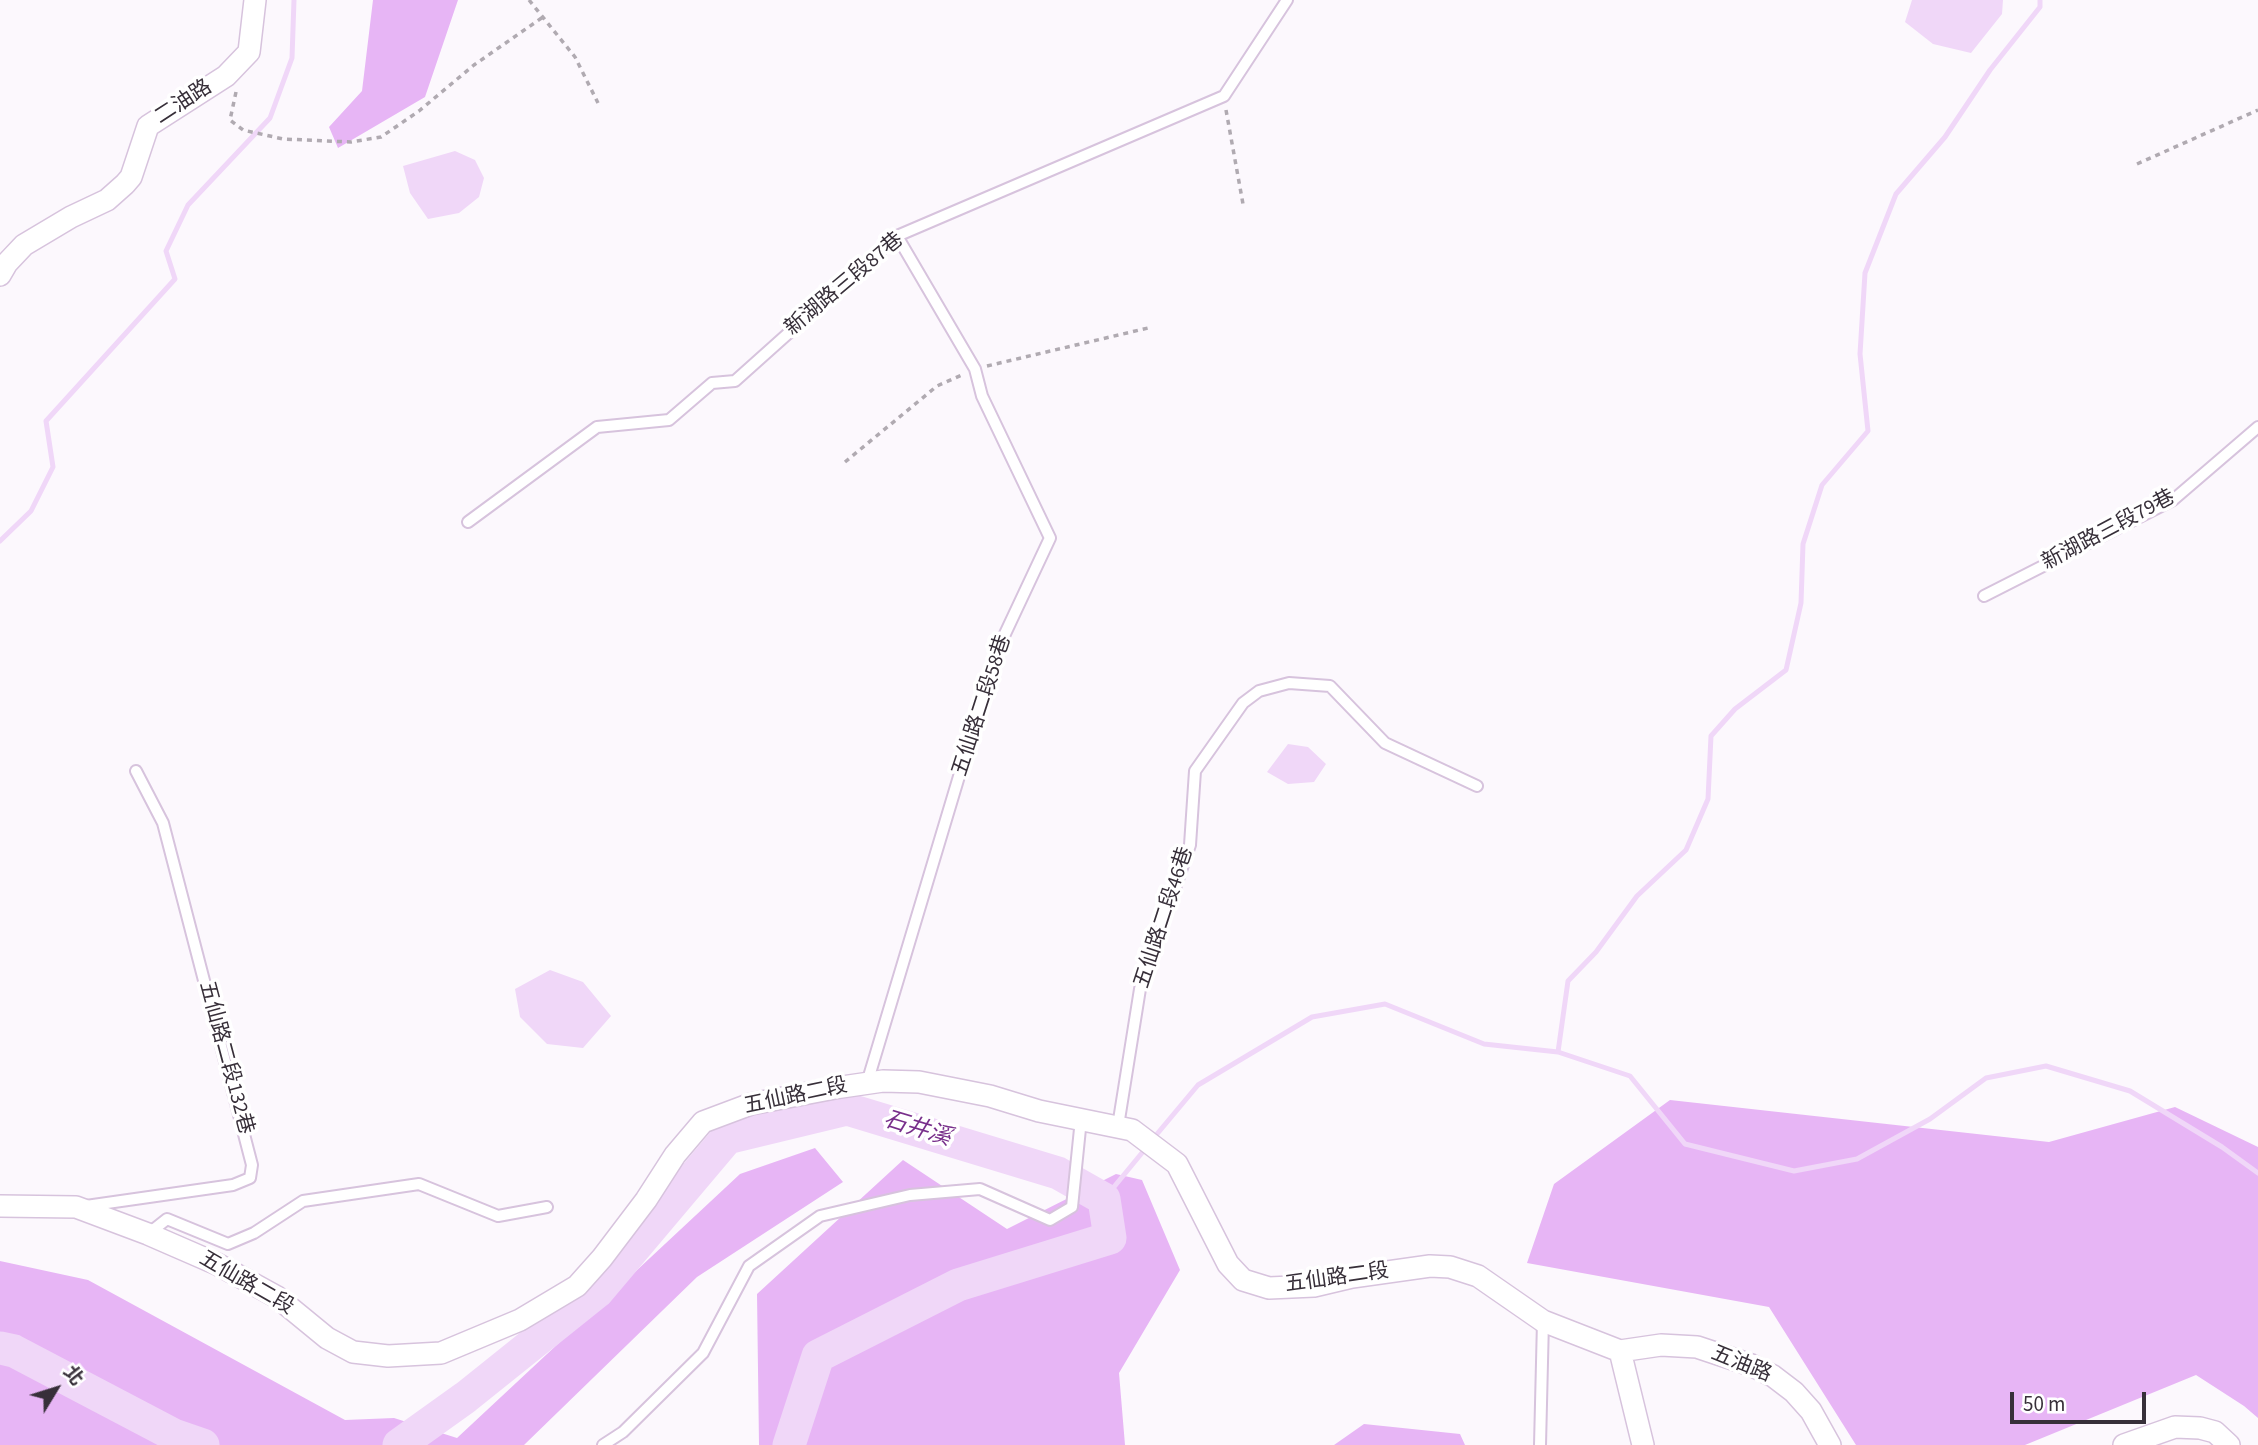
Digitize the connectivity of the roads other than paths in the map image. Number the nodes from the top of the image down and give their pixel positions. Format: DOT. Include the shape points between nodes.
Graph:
graph roads {
  1 [pos="255,0"];
  2 [pos="1287,0"];
  3 [pos="897,236"];
  4 [pos="0,275"];
  5 [pos="2258,427"];
  6 [pos="468,522"];
  7 [pos="1984,596"];
  8 [pos="136,771"];
  9 [pos="1477,786"];
  10 [pos="867,1083"];
  11 [pos="1081,1120"];
  12 [pos="1125,1128"];
  13 [pos="0,1206"];
  14 [pos="76,1208"];
  15 [pos="547,1208"];
  16 [pos="148,1234"];
  17 [pos="1543,1321"];
  18 [pos="1620,1351"];
  19 [pos="603,1445"];
  20 [pos="1540,1445"];
  21 [pos="1643,1445"];
  22 [pos="1830,1445"];
  23 [pos="2124,1445"];
  24 [pos="2229,1445"];
  1 -- 4 [label="street, 二油路" via="248,52 226,76 148,126 131,177 107,200 24,245"];
  2 -- 3 [label="lane, 新湖路三段87巷" via="1224,96"];
  3 -- 6 [label="lane, 新湖路三段87巷" via="734,381 712,383 669,420 597,427"];
  3 -- 10 [label="lane, 五仙路二段58巷" via="975,369 982,396 1050,538 996,653"];
  5 -- 7 [label="lane, 新湖路三段79巷" via="2173,500"];
  8 -- 14 [label="lane, 五仙路二段132巷" via="163,823 253,1165 250,1178 233,1185"];
  9 -- 12 [label="lane, 五仙路二段46巷" via="1385,744 1331,686 1289,683 1259,691 1243,704 1195,771 1190,845 1140,989"];
  10 -- 11 [label="street, 五仙路二段" via="919,1082"];
  10 -- 16 [label="street, 五仙路二段" via="751,1104 703,1122 577,1286 520,1320 441,1353 388,1356 353,1352 327,1338 276,1297 217,1264"];
  11 -- 12 [label="street, 五仙路二段"];
  11 -- 19 [label="lane" via="1072,1207 1050,1220 980,1189 910,1195 820,1216 749,1266 703,1353 623,1432"];
  12 -- 17 [label="street, 五仙路二段" via="1177,1164 1228,1264 1243,1280 1269,1288 1314,1286 1430,1266 1450,1267 1478,1276"];
  13 -- 14 [label="street, 五仙路二段"];
  14 -- 16 [label="street, 五仙路二段"];
  15 -- 16 [label="lane" via="498,1216 419,1184 303,1201 228,1244 167,1219"];
  17 -- 18 [label="street, 五仙路二段"];
  17 -- 20 [label="lane"];
  18 -- 21 [label="street"];
  18 -- 22 [label="street, 五油路" via="1661,1345 1697,1347 1751,1365 1794,1392 1811,1410"];
  23 -- 24 [label="street" via="2175,1427 2215,1432"];
}
